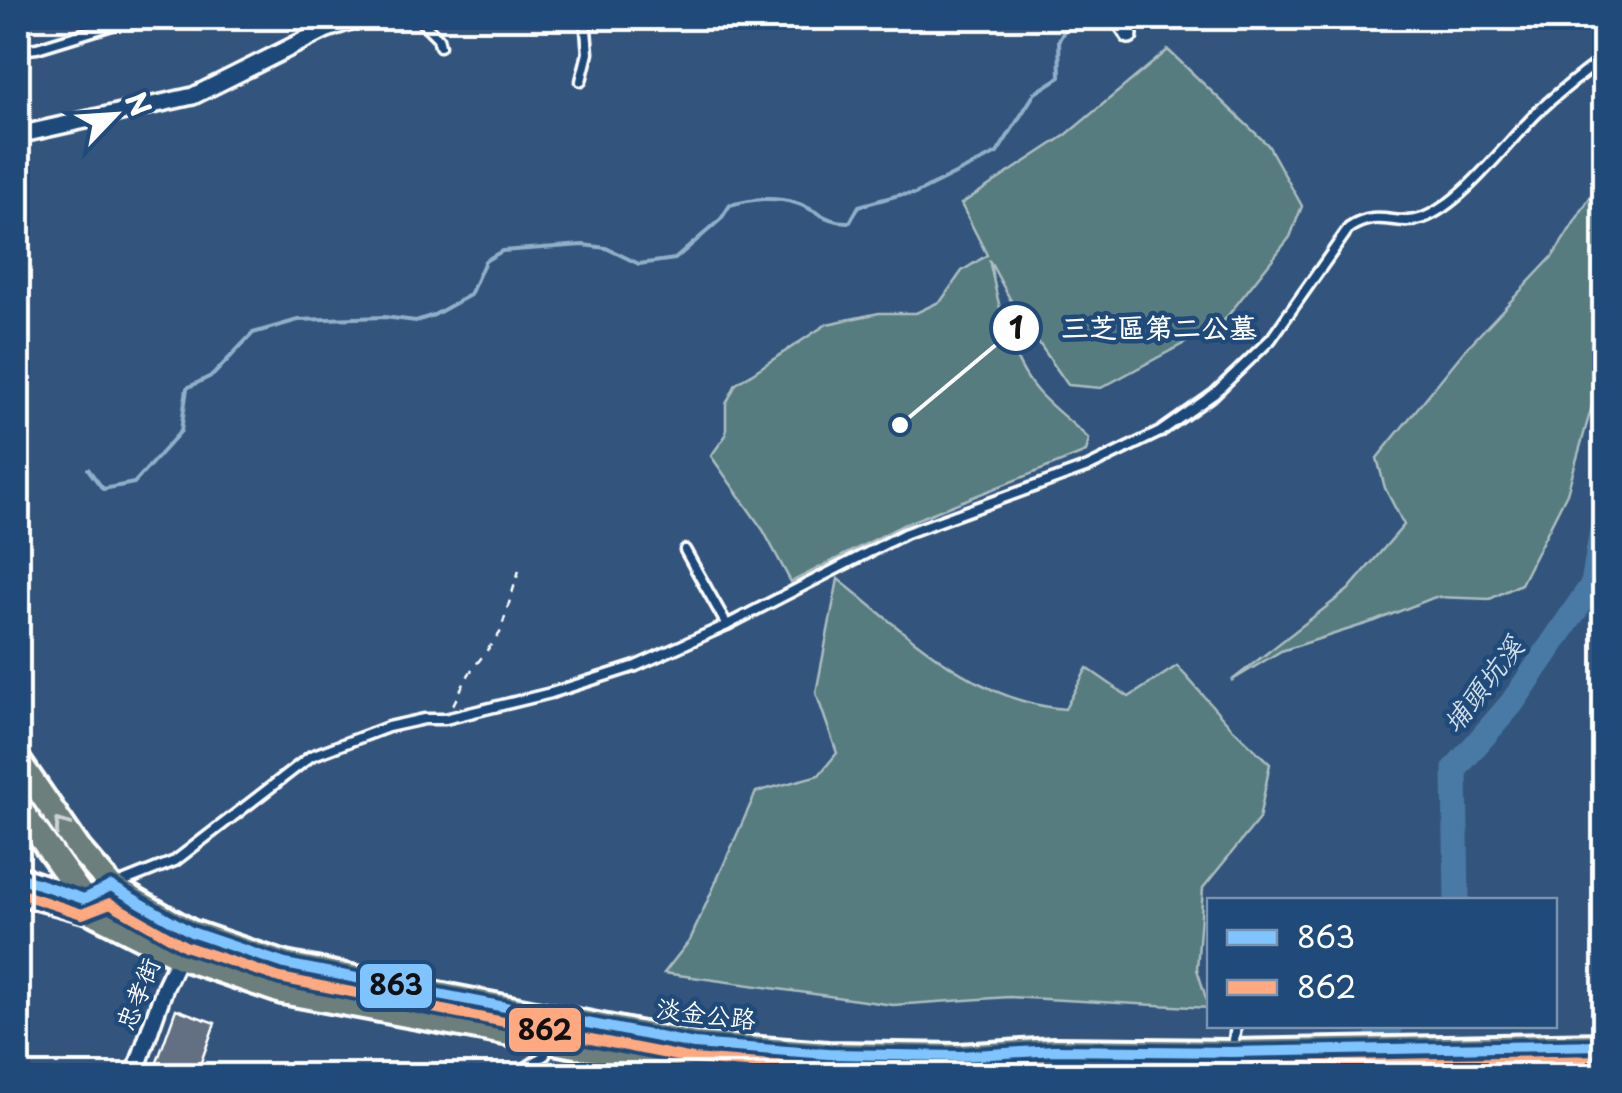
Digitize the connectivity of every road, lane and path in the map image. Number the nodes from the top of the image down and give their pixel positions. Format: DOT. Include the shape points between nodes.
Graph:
graph roads {
  1 [pos="135,18"];
  2 [pos="359,18"];
  3 [pos="418,18"];
  4 [pos="584,18"];
  5 [pos="1119,18"];
  6 [pos="1129,35"];
  7 [pos="440,46"];
  8 [pos="18,50"];
  9 [pos="1604,57"];
  10 [pos="581,80"];
  11 [pos="18,135"];
  12 [pos="684,550"];
  13 [pos="520,567"];
  14 [pos="727,625"];
  15 [pos="444,720"];
  16 [pos="18,760"];
  17 [pos="18,806"];
  18 [pos="18,877"];
  19 [pos="111,886"];
  20 [pos="18,893"];
  21 [pos="90,907"];
  22 [pos="190,932"];
  23 [pos="180,956"];
  24 [pos="1236,1028"];
  25 [pos="550,1029"];
  26 [pos="1232,1052"];
  27 [pos="1604,1057"];
  28 [pos="960,1066"];
  29 [pos="1408,1072"];
  30 [pos="1547,1072"];
  31 [pos="1292,1073"];
  32 [pos="134,1076"];
  33 [pos="514,1076"];
  34 [pos="832,1076"];
  35 [pos="1228,1076"];
  1 -- 8 [label="lane"];
  2 -- 11 [label="street" via="193,96"];
  3 -- 7 [label="lane"];
  4 -- 10 [label="lane" via="588,54"];
  5 -- 6 [label="street"];
  9 -- 14 [label="lane" via="1443,206 1421,220 1365,218 1349,228 1271,339 1214,394 1160,432 1088,467 904,534"];
  12 -- 14 [label="lane"];
  13 -- 15 [label="path" via="500,633"];
  14 -- 15 [label="lane" via="636,666"];
  15 -- 19 [label="lane" via="388,727 327,748 174,862"];
  19 -- 16 [label="main road, one-way"];
  17 -- 21 [label="main road"];
  18 -- 21 [label="main road"];
  19 -- 21 [label="main road"];
  19 -- 22 [label="main road, 淡金公路"];
  20 -- 21 [label="main road"];
  21 -- 23 [label="main road, 淡金公路"];
  22 -- 23 [label="street, 忠孝街"];
  22 -- 25 [label="main road, 淡金公路" via="285,964"];
  23 -- 25 [label="main road, 淡金公路" via="282,992"];
  23 -- 32 [label="street, 忠孝街"];
  24 -- 26 [label="lane"];
  25 -- 28 [label="main road, 淡金公路"];
  25 -- 33 [label="lane" via="545,1055"];
  25 -- 34 [label="main road, 淡金公路" via="618,1054"];
  26 -- 27 [label="main road, 淡金公路" via="1430,1046"];
  26 -- 28 [label="main road, 淡金公路" via="1054,1050"];
  27 -- 30 [label="main road"];
  29 -- 30 [label="main road"];
  29 -- 31 [label="main road"];
  31 -- 35 [label="main road"];
}
